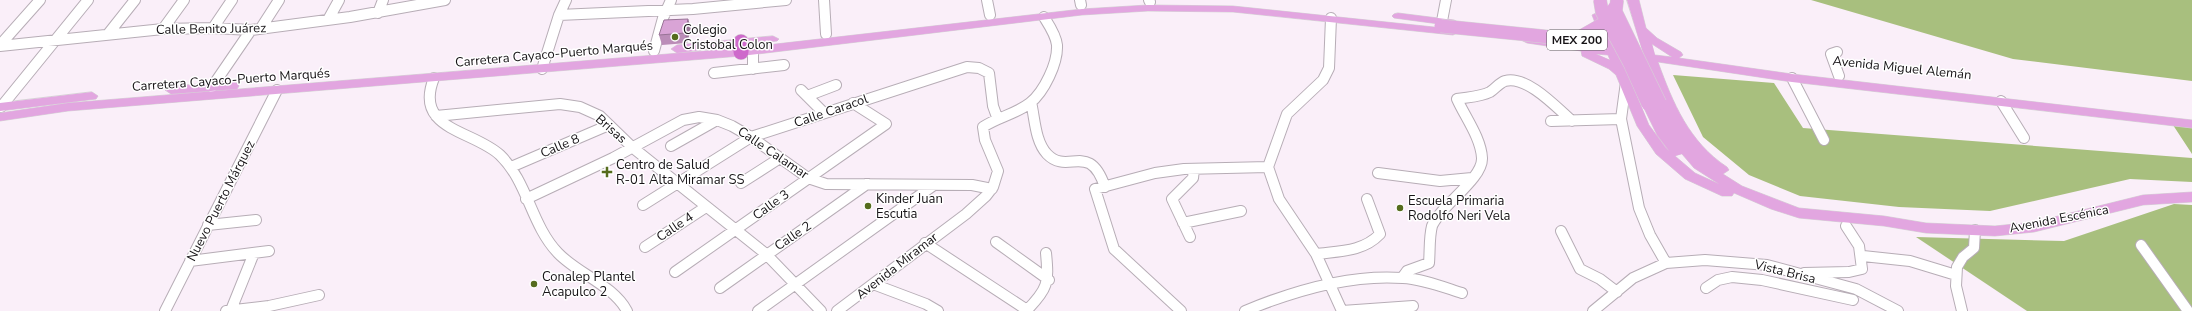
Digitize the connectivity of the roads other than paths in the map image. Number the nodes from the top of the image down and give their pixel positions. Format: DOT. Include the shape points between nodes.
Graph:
graph roads {
  1 [pos="40,0"];
  2 [pos="88,0"];
  3 [pos="135,0"];
  4 [pos="184,0"];
  5 [pos="232,0"];
  6 [pos="279,0"];
  7 [pos="339,0"];
  8 [pos="383,0"];
  9 [pos="445,0"];
  10 [pos="566,0"];
  11 [pos="671,0"];
  12 [pos="786,0"];
  13 [pos="824,0"];
  14 [pos="987,0"];
  15 [pos="1446,0"];
  16 [pos="1594,0"];
  17 [pos="1600,0"];
  18 [pos="1612,0"];
  19 [pos="1617,0"];
  20 [pos="1633,0"];
  21 [pos="1150,1"];
  22 [pos="1081,3"];
  23 [pos="667,10"];
  24 [pos="1274,12"];
  25 [pos="378,13"];
  26 [pos="559,15"];
  27 [pos="990,15"];
  28 [pos="1044,17"];
  29 [pos="1331,18"];
  30 [pos="1599,18"];
  31 [pos="328,20"];
  32 [pos="1442,24"];
  33 [pos="1639,27"];
  34 [pos="213,28"];
  35 [pos="261,28"];
  36 [pos="163,29"];
  37 [pos="251,30"];
  38 [pos="108,34"];
  39 [pos="826,34"];
  40 [pos="1546,35"];
  41 [pos="55,39"];
  42 [pos="0,46"];
  43 [pos="745,48"];
  44 [pos="1573,48"];
  45 [pos="1610,48"];
  46 [pos="654,51"];
  47 [pos="1837,52"];
  48 [pos="1650,54"];
  49 [pos="1680,58"];
  50 [pos="543,64"];
  51 [pos="784,65"];
  52 [pos="753,69"];
  53 [pos="714,73"];
  54 [pos="1839,76"];
  55 [pos="434,78"];
  56 [pos="1625,78"];
  57 [pos="1792,78"];
  58 [pos="1660,79"];
  59 [pos="836,85"];
  60 [pos="212,88"];
  61 [pos="277,90"];
  62 [pos="2000,101"];
  63 [pos="853,102"];
  64 [pos="1032,102"];
  65 [pos="0,110"];
  66 [pos="824,113"];
  67 [pos="436,116"];
  68 [pos="997,118"];
  69 [pos="2192,118"];
  70 [pos="1620,119"];
  71 [pos="717,120"];
  72 [pos="1572,121"];
  73 [pos="1551,122"];
  74 [pos="2192,124"];
  75 [pos="609,125"];
  76 [pos="1668,135"];
  77 [pos="751,137"];
  78 [pos="2024,138"];
  79 [pos="1824,140"];
  80 [pos="671,146"];
  81 [pos="632,148"];
  82 [pos="780,158"];
  83 [pos="511,167"];
  84 [pos="1268,167"];
  85 [pos="1194,169"];
  86 [pos="1378,173"];
  87 [pos="808,178"];
  88 [pos="1472,178"];
  89 [pos="741,183"];
  90 [pos="678,184"];
  91 [pos="867,184"];
  92 [pos="934,185"];
  93 [pos="1100,188"];
  94 [pos="992,189"];
  95 [pos="1727,193"];
  96 [pos="2192,197"];
  97 [pos="526,198"];
  98 [pos="1756,198"];
  99 [pos="1367,199"];
  100 [pos="643,204"];
  101 [pos="706,207"];
  102 [pos="1241,211"];
  103 [pos="256,220"];
  104 [pos="1183,223"];
  105 [pos="208,225"];
  106 [pos="1846,226"];
  107 [pos="1902,226"];
  108 [pos="1975,230"];
  109 [pos="736,231"];
  110 [pos="1561,231"];
  111 [pos="1190,237"];
  112 [pos="996,242"];
  113 [pos="925,243"];
  114 [pos="2141,245"];
  115 [pos="645,247"];
  116 [pos="269,251"];
  117 [pos="254,253"];
  118 [pos="1046,253"];
  119 [pos="766,254"];
  120 [pos="1316,254"];
  121 [pos="1863,256"];
  122 [pos="190,261"];
  123 [pos="1666,263"];
  124 [pos="1758,264"];
  125 [pos="675,272"];
  126 [pos="1790,273"];
  127 [pos="1956,274"];
  128 [pos="1402,278"];
  129 [pos="1049,280"];
  130 [pos="1762,280"];
  131 [pos="794,284"];
  132 [pos="873,284"];
  133 [pos="1331,286"];
  134 [pos="720,288"];
  135 [pos="1706,288"];
  136 [pos="1617,292"];
  137 [pos="1462,293"];
  138 [pos="320,294"];
  139 [pos="1854,300"];
  140 [pos="299,305"];
  141 [pos="1413,306"];
  142 [pos="229,310"];
  143 [pos="1026,310"];
  144 [pos="165,311"];
  145 [pos="627,311"];
  146 [pos="758,311"];
  147 [pos="821,311"];
  148 [pos="837,311"];
  149 [pos="938,311"];
  150 [pos="1181,311"];
  151 [pos="1245,311"];
  152 [pos="1342,311"];
  153 [pos="1593,311"];
  154 [pos="1898,311"];
  155 [pos="1962,311"];
  156 [pos="2188,311"];
  1 -- 42 [label="street"];
  2 -- 41 [label="street"];
  3 -- 38 [label="street"];
  4 -- 36 [label="street"];
  5 -- 34 [label="street"];
  6 -- 35 [label="street"];
  7 -- 31 [label="street"];
  8 -- 25 [label="street"];
  9 -- 25 [label="street, Calle Benito Juárez"];
  10 -- 26 [label="street"];
  11 -- 23 [label="street"];
  12 -- 23 [label="street"];
  13 -- 39 [label="street"];
  14 -- 27 [label="street"];
  15 -- 32 [label="street"];
  16 -- 30 [label="main road"];
  17 -- 76 [label="main road, bridge" via="1602,12"];
  18 -- 76 [label="main road, bridge" via="1615,12 1636,51"];
  19 -- 32 [label="main road, bridge" via="1615,17 1580,36 1542,37"];
  20 -- 33 [label="main road"];
  21 -- 22 [label="main road, Carretera Cayaco-Puerto Marqués / MEX 200"];
  21 -- 32 [label="main road, Carretera Cayaco-Puerto Marqués / MEX 200" via="1230,1 1298,5"];
  22 -- 27 [label="main road, Carretera Cayaco-Puerto Marqués / MEX 200"];
  23 -- 26 [label="street"];
  23 -- 46 [label="street"];
  24 -- 28 [label="main road, Carretera Cayaco-Puerto Marqués / MEX 200" via="1148,8"];
  24 -- 29 [label="main road, Carretera Cayaco-Puerto Marqués / MEX 200"];
  24 -- 32 [label="main road" via="1310,10"];
  25 -- 31 [label="street, Calle Benito Juárez"];
  26 -- 50 [label="street"];
  27 -- 39 [label="main road, Carretera Cayaco-Puerto Marqués / MEX 200"];
  28 -- 43 [label="main road, Carretera Cayaco-Puerto Marqués / MEX 200"];
  28 -- 64 [label="street" via="1055,37 1056,53 1043,86"];
  29 -- 44 [label="main road, Carretera Cayaco-Puerto Marqués / MEX 200" via="1528,40"];
  29 -- 84 [label="street" via="1330,68 1323,80 1286,114"];
  30 -- 40 [label="main road" via="1580,30"];
  30 -- 45 [label="main road"];
  31 -- 35 [label="street, Calle Benito Juárez"];
  32 -- 40 [label="main road, Carretera Cayaco-Puerto Marqués / MEX 200"];
  33 -- 48 [label="main road"];
  33 -- 49 [label="main road"];
  34 -- 36 [label="street, Calle Benito Juárez"];
  34 -- 37 [label="street, Calle Benito Juárez"];
  35 -- 37 [label="street, Calle Benito Juárez"];
  36 -- 38 [label="street, Calle Benito Juárez"];
  37 -- 60 [label="street"];
  38 -- 41 [label="street, Calle Benito Juárez"];
  39 -- 43 [label="main road, Carretera Cayaco-Puerto Marqués / MEX 200"];
  40 -- 45 [label="main road, Carretera Cayaco-Puerto Marqués / MEX 200"];
  41 -- 42 [label="street, Calle Benito Juárez"];
  41 -- 65 [label="street"];
  43 -- 46 [label="main road, Carretera Cayaco-Puerto Marqués / MEX 200"];
  43 -- 50 [label="main road, Carretera Cayaco-Puerto Marqués / MEX 200"];
  43 -- 52 [label="street"];
  44 -- 45 [label="main road, Carretera Cayaco-Puerto Marqués / MEX 200"];
  44 -- 56 [label="main road" via="1613,66"];
  45 -- 48 [label="main road, Avenida Miguel Alemán"];
  45 -- 56 [label="main road"];
  46 -- 50 [label="main road, Carretera Cayaco-Puerto Marqués / MEX 200"];
  47 -- 54 [label="street" via="1831,54"];
  48 -- 49 [label="main road, Avenida Miguel Alemán"];
  48 -- 58 [label="main road"];
  49 -- 54 [label="main road, Avenida Miguel Alemán"];
  49 -- 57 [label="main road, Avenida Miguel Alemán"];
  49 -- 58 [label="main road" via="1665,64"];
  50 -- 55 [label="main road, Carretera Cayaco-Puerto Marqués / MEX 200"];
  50 -- 60 [label="main road, Carretera Cayaco-Puerto Marqués / MEX 200"];
  51 -- 52 [label="street"];
  52 -- 53 [label="street"];
  54 -- 69 [label="main road, Avenida Miguel Alemán"];
  55 -- 61 [label="main road, Carretera Cayaco-Puerto Marqués / MEX 200"];
  55 -- 67 [label="street" via="429,96"];
  56 -- 70 [label="street"];
  56 -- 95 [label="main road" via="1643,126 1661,151 1690,176"];
  57 -- 62 [label="main road, Avenida Miguel Alemán"];
  57 -- 79 [label="street"];
  58 -- 98 [label="main road" via="1674,113 1691,143 1713,165 1746,186"];
  59 -- 66 [label="street" via="804,93"];
  60 -- 65 [label="main road, Carretera Cayaco-Puerto Marqués / MEX 200" via="72,97"];
  61 -- 65 [label="main road, Carretera Cayaco-Puerto Marqués / MEX 200"];
  61 -- 105 [label="street, Nuevo Puerto Márquez"];
  62 -- 74 [label="main road, Avenida Miguel Alemán"];
  62 -- 78 [label="street"];
  63 -- 66 [label="street, Calle Caracol"];
  63 -- 68 [label="street, Calle Caracol" via="916,85 967,67 979,68 989,73 992,109"];
  63 -- 87 [label="street, Calle 3" via="886,124"];
  64 -- 68 [label="street"];
  64 -- 93 [label="street" via="1046,154 1052,159 1091,163 1097,168"];
  66 -- 77 [label="street, Calle Caracol"];
  67 -- 75 [label="street, Brisas" via="560,104 580,107 600,116"];
  67 -- 83 [label="street" via="447,126 498,153"];
  68 -- 94 [label="street" via="983,127 982,135 998,174"];
  70 -- 72 [label="street"];
  70 -- 123 [label="street" via="1630,152 1639,208 1650,235"];
  71 -- 77 [label="street, Calle Calamar"];
  71 -- 80 [label="street"];
  71 -- 81 [label="street, Calle Calamar" via="699,117 683,120"];
  72 -- 73 [label="street"];
  72 -- 88 [label="street" via="1531,86 1516,80 1505,81 1481,96 1457,99 1478,143 1482,159"];
  75 -- 81 [label="street, Brisas"];
  75 -- 83 [label="street, Calle 8"];
  76 -- 95 [label="main road" via="1692,169"];
  76 -- 98 [label="main road" via="1699,165"];
  77 -- 82 [label="street, Calle Calamar"];
  77 -- 90 [label="street, Calle Caracol"];
  81 -- 90 [label="street, Brisas"];
  81 -- 97 [label="street, Calle Calamar"];
  82 -- 87 [label="street, Calle Calamar"];
  82 -- 89 [label="street"];
  83 -- 97 [label="street"];
  84 -- 85 [label="street"];
  84 -- 120 [label="street" via="1279,199"];
  85 -- 93 [label="street" via="1155,173"];
  85 -- 104 [label="street" via="1193,178 1172,199"];
  86 -- 88 [label="street" via="1440,181"];
  87 -- 91 [label="street, Calle Calamar" via="826,184"];
  87 -- 109 [label="street, Calle 3"];
  88 -- 128 [label="street" via="1440,213 1432,227 1429,263 1424,267 1410,269"];
  90 -- 100 [label="street, Calle Caracol"];
  90 -- 101 [label="street, Brisas"];
  91 -- 92 [label="street, Calle Calamar"];
  91 -- 119 [label="street, Calle 2"];
  92 -- 94 [label="street, Calle Calamar" via="972,184"];
  92 -- 131 [label="street"];
  93 -- 150 [label="street" via="1114,249"];
  94 -- 113 [label="street, Avenida Miramar" via="963,216"];
  95 -- 106 [label="main road" via="1763,210 1797,220"];
  96 -- 108 [label="main road, Avenida Escénica" via="2143,200 2034,227 1995,231"];
  97 -- 145 [label="street" via="541,231 557,253 616,297 627,307"];
  98 -- 107 [label="main road" via="1799,213 1884,221"];
  99 -- 120 [label="street" via="1380,234 1375,241 1350,250"];
  101 -- 109 [label="street, Brisas"];
  101 -- 115 [label="street, Calle 4"];
  102 -- 104 [label="street"];
  103 -- 105 [label="street"];
  104 -- 111 [label="street"];
  105 -- 122 [label="street, Nuevo Puerto Márquez"];
  106 -- 107 [label="main road" via="1890,229"];
  106 -- 121 [label="street" via="1851,230"];
  107 -- 108 [label="main road, Avenida Escénica"];
  108 -- 127 [label="street" via="1977,245 1958,263"];
  109 -- 119 [label="street, Brisas"];
  109 -- 125 [label="street, Calle 3"];
  110 -- 136 [label="street" via="1580,269 1600,279"];
  112 -- 129 [label="street"];
  113 -- 132 [label="street, Avenida Miramar"];
  113 -- 143 [label="street"];
  114 -- 156 [label="street"];
  116 -- 117 [label="street"];
  117 -- 122 [label="street"];
  117 -- 142 [label="street"];
  118 -- 129 [label="street"];
  119 -- 131 [label="street, Brisas"];
  119 -- 134 [label="street, Calle 2"];
  120 -- 133 [label="street"];
  121 -- 126 [label="street" via="1862,269 1849,272"];
  121 -- 127 [label="street" via="1904,260"];
  122 -- 144 [label="street, Nuevo Puerto Márquez"];
  123 -- 124 [label="street, Vista Brisa" via="1706,260"];
  123 -- 136 [label="street" via="1633,278"];
  124 -- 126 [label="street, Vista Brisa"];
  124 -- 130 [label="street"];
  126 -- 154 [label="street, Vista Brisa" via="1856,289"];
  127 -- 155 [label="street"];
  128 -- 133 [label="street" via="1360,280"];
  128 -- 137 [label="street" via="1417,279"];
  129 -- 143 [label="street" via="1047,290"];
  130 -- 135 [label="street" via="1732,277 1718,280"];
  130 -- 139 [label="street"];
  131 -- 146 [label="street"];
  131 -- 147 [label="street, Brisas"];
  132 -- 148 [label="street, Avenida Miramar"];
  132 -- 149 [label="street"];
  133 -- 151 [label="street" via="1287,296"];
  133 -- 152 [label="street"];
  136 -- 153 [label="street"];
  138 -- 140 [label="street"];
  140 -- 142 [label="street"];
  141 -- 152 [label="street"];
}
